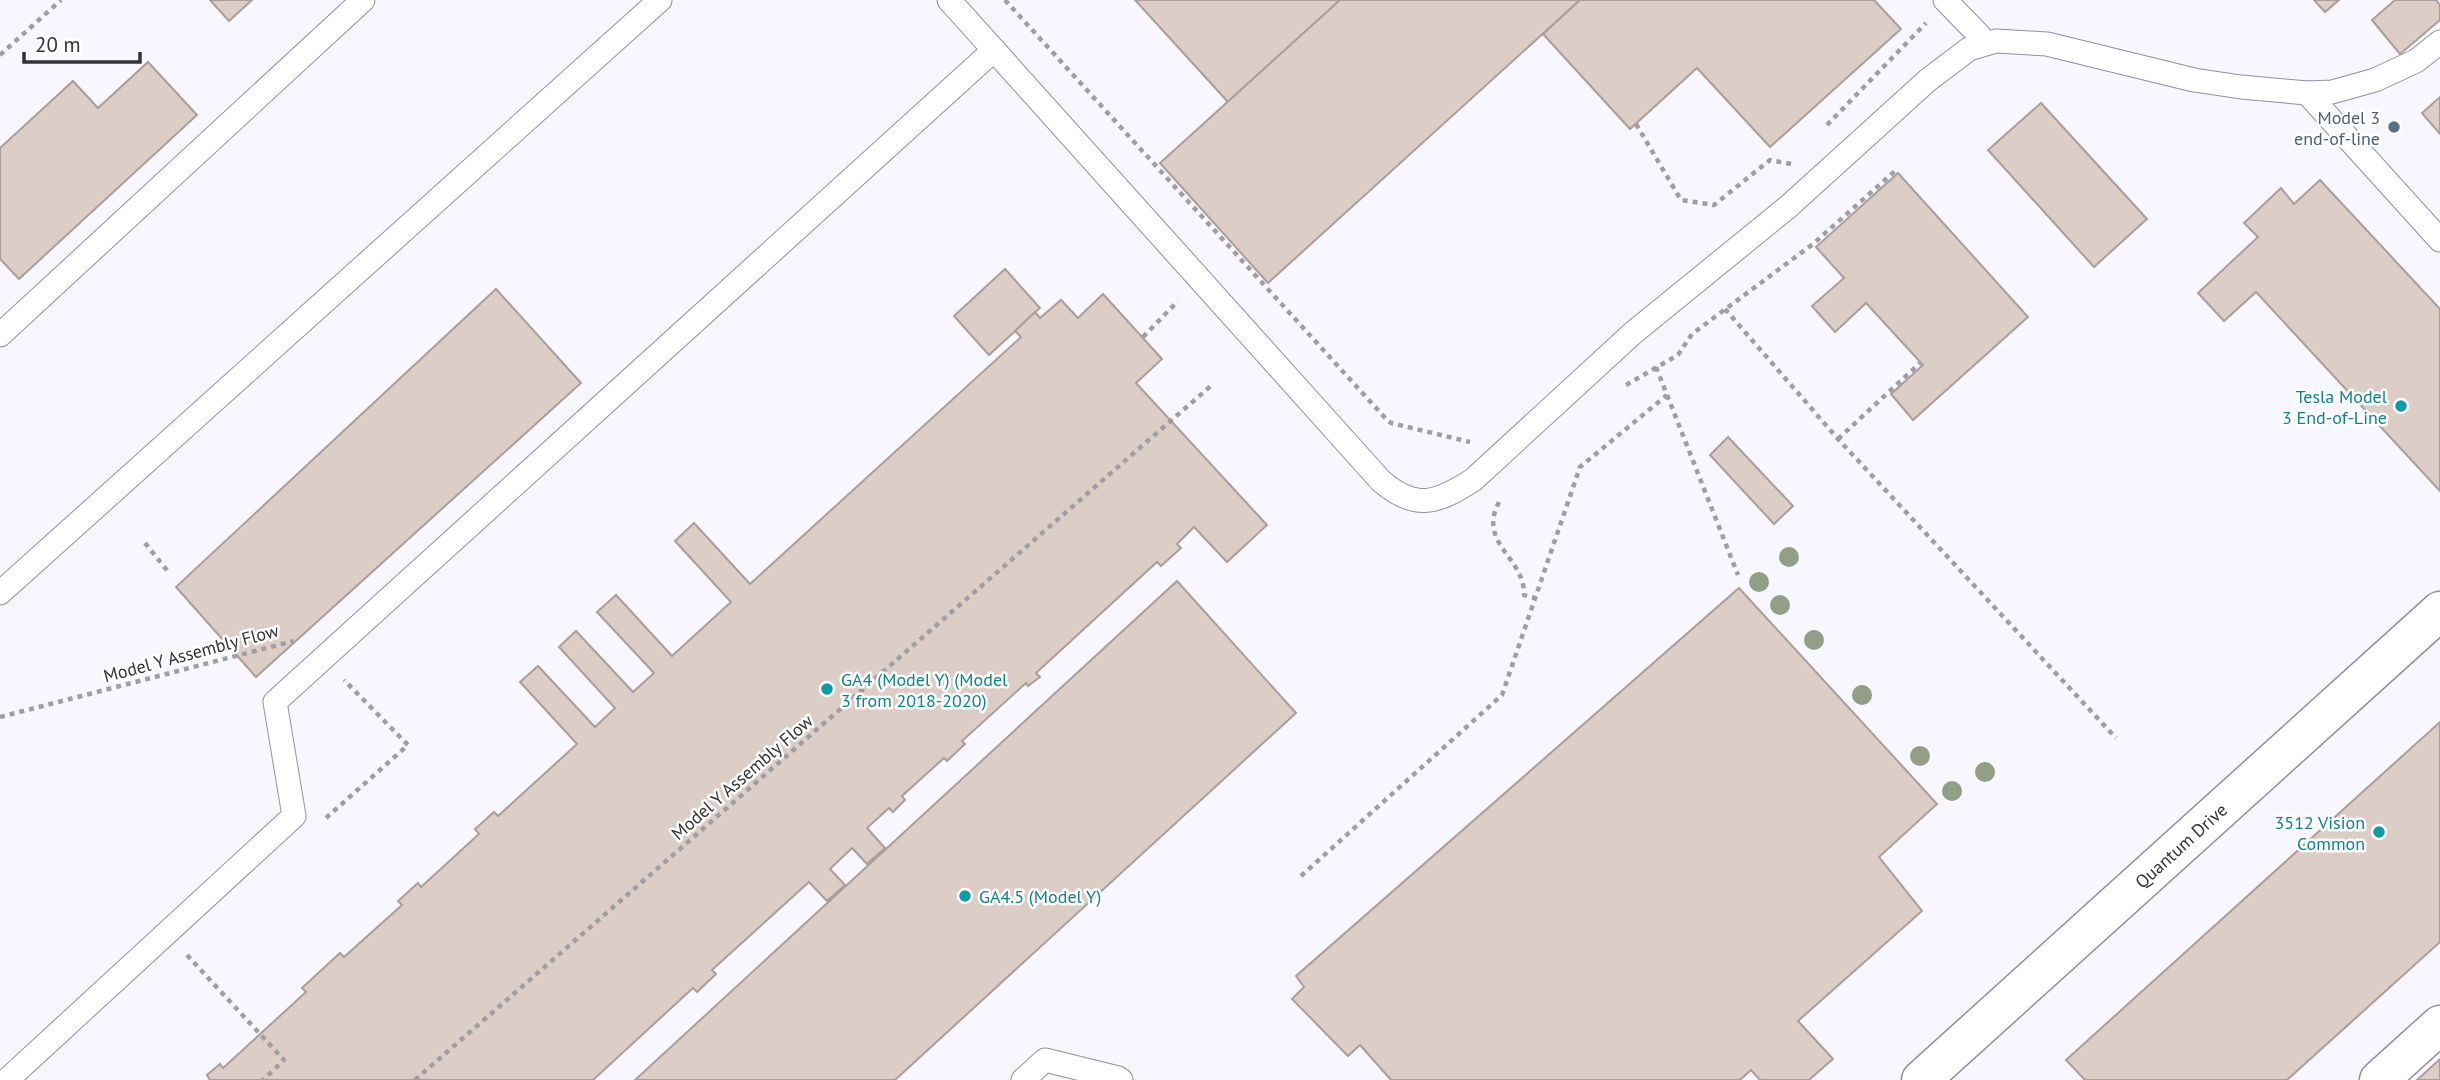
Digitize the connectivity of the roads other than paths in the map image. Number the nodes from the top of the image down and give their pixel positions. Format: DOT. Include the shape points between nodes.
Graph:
graph roads {
  1 [pos="363,0"];
  2 [pos="660,0"];
  3 [pos="949,0"];
  4 [pos="1946,1"];
  5 [pos="2440,42"];
  6 [pos="1983,43"];
  7 [pos="994,50"];
  8 [pos="2307,93"];
  9 [pos="2440,240"];
  10 [pos="0,335"];
  11 [pos="0,593"];
  12 [pos="2440,611"];
  13 [pos="2440,1024"];
  14 [pos="7,1080"];
  15 [pos="1023,1080"];
  16 [pos="1121,1080"];
  17 [pos="1921,1080"];
  18 [pos="2379,1080"];
  1 -- 10 [label="lane"];
  2 -- 11 [label="lane"];
  3 -- 7 [label="lane"];
  4 -- 6 [label="lane"];
  5 -- 8 [label="lane" via="2416,61 2375,80 2332,92"];
  6 -- 7 [label="lane" via="1928,80 1808,188 1633,333 1473,480 1446,498 1426,502 1397,494 1354,452"];
  6 -- 8 [label="lane" via="2047,44 2194,80"];
  7 -- 14 [label="lane" via="275,702 294,816"];
  8 -- 9 [label="lane"];
  12 -- 17 [label="street, Quantum Drive"];
  13 -- 18 [label="street"];
  15 -- 16 [label="lane" via="1045,1060"];
}
